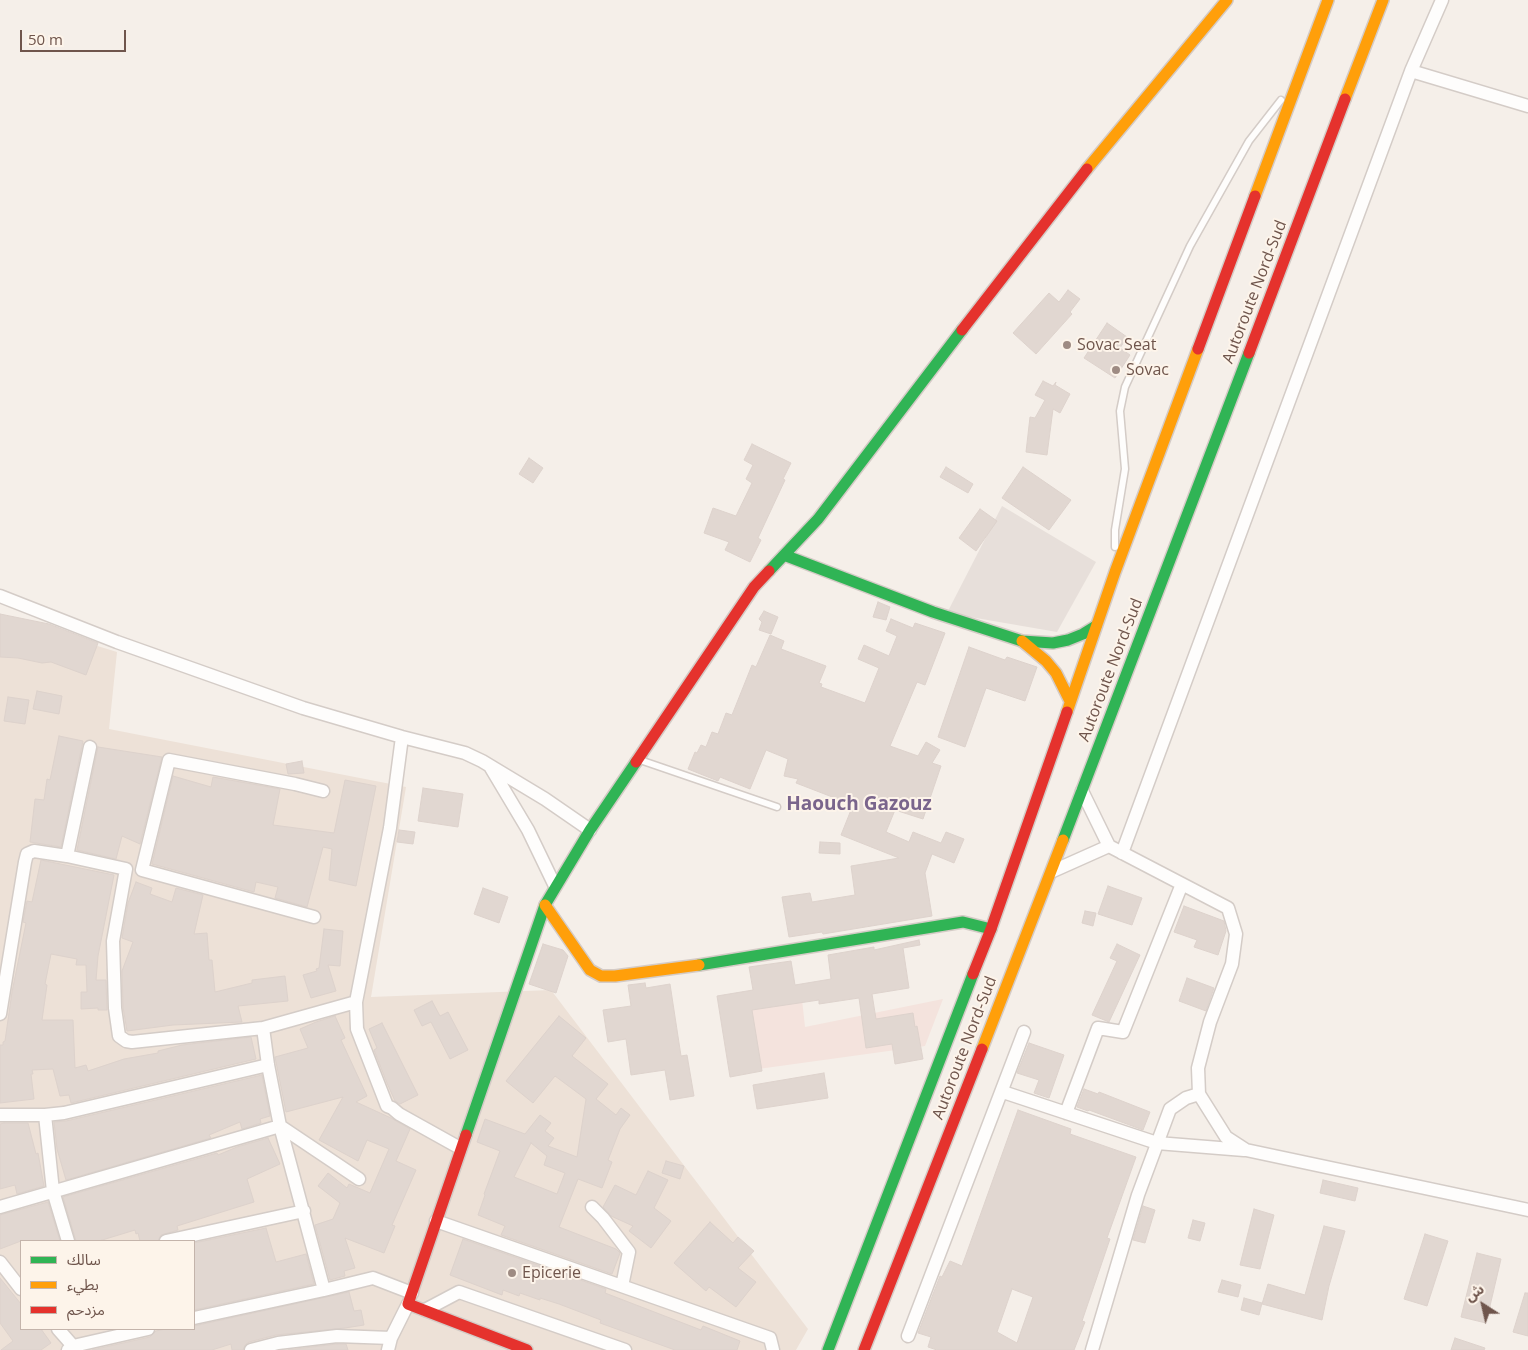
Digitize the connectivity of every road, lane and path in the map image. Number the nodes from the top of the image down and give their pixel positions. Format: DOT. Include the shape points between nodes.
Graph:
graph roads {
  1 [pos="1227,0"];
  2 [pos="1328,0"];
  3 [pos="1383,0"];
  4 [pos="1442,0"];
  5 [pos="1411,71"];
  6 [pos="1299,77"];
  7 [pos="1528,106"];
  8 [pos="784,555"];
  9 [pos="1115,572"];
  10 [pos="0,596"];
  11 [pos="1096,626"];
  12 [pos="1022,641"];
  13 [pos="1070,701"];
  14 [pos="402,737"];
  15 [pos="90,747"];
  16 [pos="639,759"];
  17 [pos="490,766"];
  18 [pos="1082,791"];
  19 [pos="323,792"];
  20 [pos="777,807"];
  21 [pos="590,830"];
  22 [pos="1109,846"];
  23 [pos="1122,853"];
  24 [pos="67,856"];
  25 [pos="126,869"];
  26 [pos="142,870"];
  27 [pos="1051,872"];
  28 [pos="1182,884"];
  29 [pos="556,886"];
  30 [pos="545,905"];
  31 [pos="314,917"];
  32 [pos="991,929"];
  33 [pos="356,1002"];
  34 [pos="0,1014"];
  35 [pos="263,1028"];
  36 [pos="1024,1032"];
  37 [pos="268,1065"];
  38 [pos="1003,1092"];
  39 [pos="1199,1094"];
  40 [pos="1066,1113"];
  41 [pos="0,1114"];
  42 [pos="45,1115"];
  43 [pos="280,1126"];
  44 [pos="1157,1143"];
  45 [pos="460,1148"];
  46 [pos="1246,1150"];
  47 [pos="359,1179"];
  48 [pos="53,1191"];
  49 [pos="592,1207"];
  50 [pos="0,1208"];
  51 [pos="1528,1210"];
  52 [pos="304,1211"];
  53 [pos="436,1221"];
  54 [pos="68,1240"];
  55 [pos="171,1240"];
  56 [pos="0,1262"];
  57 [pos="16,1277"];
  58 [pos="622,1286"];
  59 [pos="324,1290"];
  60 [pos="410,1298"];
  61 [pos="425,1310"];
  62 [pos="842,1312"];
  63 [pos="195,1318"];
  64 [pos="59,1330"];
  65 [pos="144,1330"];
  66 [pos="908,1336"];
  67 [pos="389,1344"];
  68 [pos="71,1348"];
  69 [pos="251,1350"];
  70 [pos="527,1350"];
  71 [pos="625,1350"];
  72 [pos="773,1350"];
  73 [pos="824,1350"];
  74 [pos="828,1350"];
  75 [pos="864,1350"];
  76 [pos="1092,1350"];
  1 -- 8 [label="main road" via="1069,191 818,519"];
  2 -- 6 [label="main road, Autoroute Nord-Sud"];
  3 -- 18 [label="main road, Autoroute Nord-Sud"];
  4 -- 5 [label="street"];
  5 -- 7 [label="street"];
  5 -- 23 [label="street"];
  6 -- 9 [label="main road, Autoroute Nord-Sud"];
  6 -- 9 [label="lane" via="1261,124 1236,163 1190,246 1126,388 1120,411 1125,470 1115,530"];
  8 -- 12 [label="main road" via="933,612"];
  8 -- 16 [label="main road" via="754,587"];
  9 -- 11 [label="main road, Autoroute Nord-Sud"];
  10 -- 14 [label="street" via="294,705"];
  11 -- 12 [label="main road" via="1061,642"];
  11 -- 13 [label="main road, Autoroute Nord-Sud"];
  12 -- 13 [label="main road" via="1056,673"];
  13 -- 32 [label="main road, Autoroute Nord-Sud"];
  14 -- 17 [label="street" via="465,753"];
  14 -- 33 [label="street" via="390,828"];
  15 -- 24 [label="street"];
  16 -- 20 [label="lane"];
  16 -- 21 [label="main road"];
  17 -- 21 [label="street"];
  17 -- 29 [label="street"];
  18 -- 22 [label="street"];
  18 -- 27 [label="main road, Autoroute Nord-Sud"];
  19 -- 26 [label="street" via="169,760"];
  21 -- 29 [label="main road"];
  22 -- 23 [label="street"];
  22 -- 27 [label="street"];
  23 -- 28 [label="street"];
  24 -- 25 [label="street"];
  24 -- 34 [label="street" via="34,851 27,854"];
  25 -- 26 [label="street"];
  25 -- 35 [label="street" via="113,941 119,1036 132,1042"];
  26 -- 31 [label="street"];
  27 -- 75 [label="main road, Autoroute Nord-Sud"];
  28 -- 39 [label="street" via="1228,908 1236,934 1232,964 1210,1022 1198,1068"];
  28 -- 40 [label="street" via="1123,1032 1098,1028"];
  29 -- 30 [label="main road"];
  30 -- 32 [label="main road" via="590,970 601,976 697,965 963,922"];
  30 -- 45 [label="main road"];
  32 -- 62 [label="main road, Autoroute Nord-Sud"];
  33 -- 35 [label="street"];
  33 -- 45 [label="street" via="357,1029 386,1106"];
  35 -- 37 [label="street"];
  36 -- 38 [label="street"];
  37 -- 42 [label="street"];
  37 -- 43 [label="street"];
  38 -- 40 [label="street"];
  38 -- 66 [label="street"];
  39 -- 44 [label="street" via="1170,1109"];
  39 -- 46 [label="street" via="1226,1137"];
  40 -- 44 [label="street"];
  41 -- 42 [label="street"];
  42 -- 48 [label="street"];
  43 -- 47 [label="street"];
  43 -- 48 [label="street"];
  43 -- 52 [label="street"];
  44 -- 46 [label="street"];
  44 -- 76 [label="street" via="1138,1195"];
  45 -- 53 [label="main road"];
  46 -- 51 [label="street"];
  48 -- 50 [label="street"];
  48 -- 54 [label="street"];
  49 -- 58 [label="street" via="629,1252"];
  52 -- 55 [label="street"];
  52 -- 59 [label="street"];
  53 -- 58 [label="street"];
  53 -- 60 [label="main road"];
  56 -- 57 [label="street"];
  58 -- 72 [label="street" via="770,1338"];
  59 -- 60 [label="street" via="373,1278"];
  59 -- 63 [label="street"];
  60 -- 61 [label="main road"];
  60 -- 67 [label="street"];
  61 -- 70 [label="main road"];
  61 -- 71 [label="street" via="459,1292"];
  62 -- 73 [label="main road"];
  62 -- 74 [label="main road, Autoroute Nord-Sud"];
  64 -- 68 [label="street"];
  65 -- 68 [label="street"];
  67 -- 69 [label="street" via="337,1336"];
}
